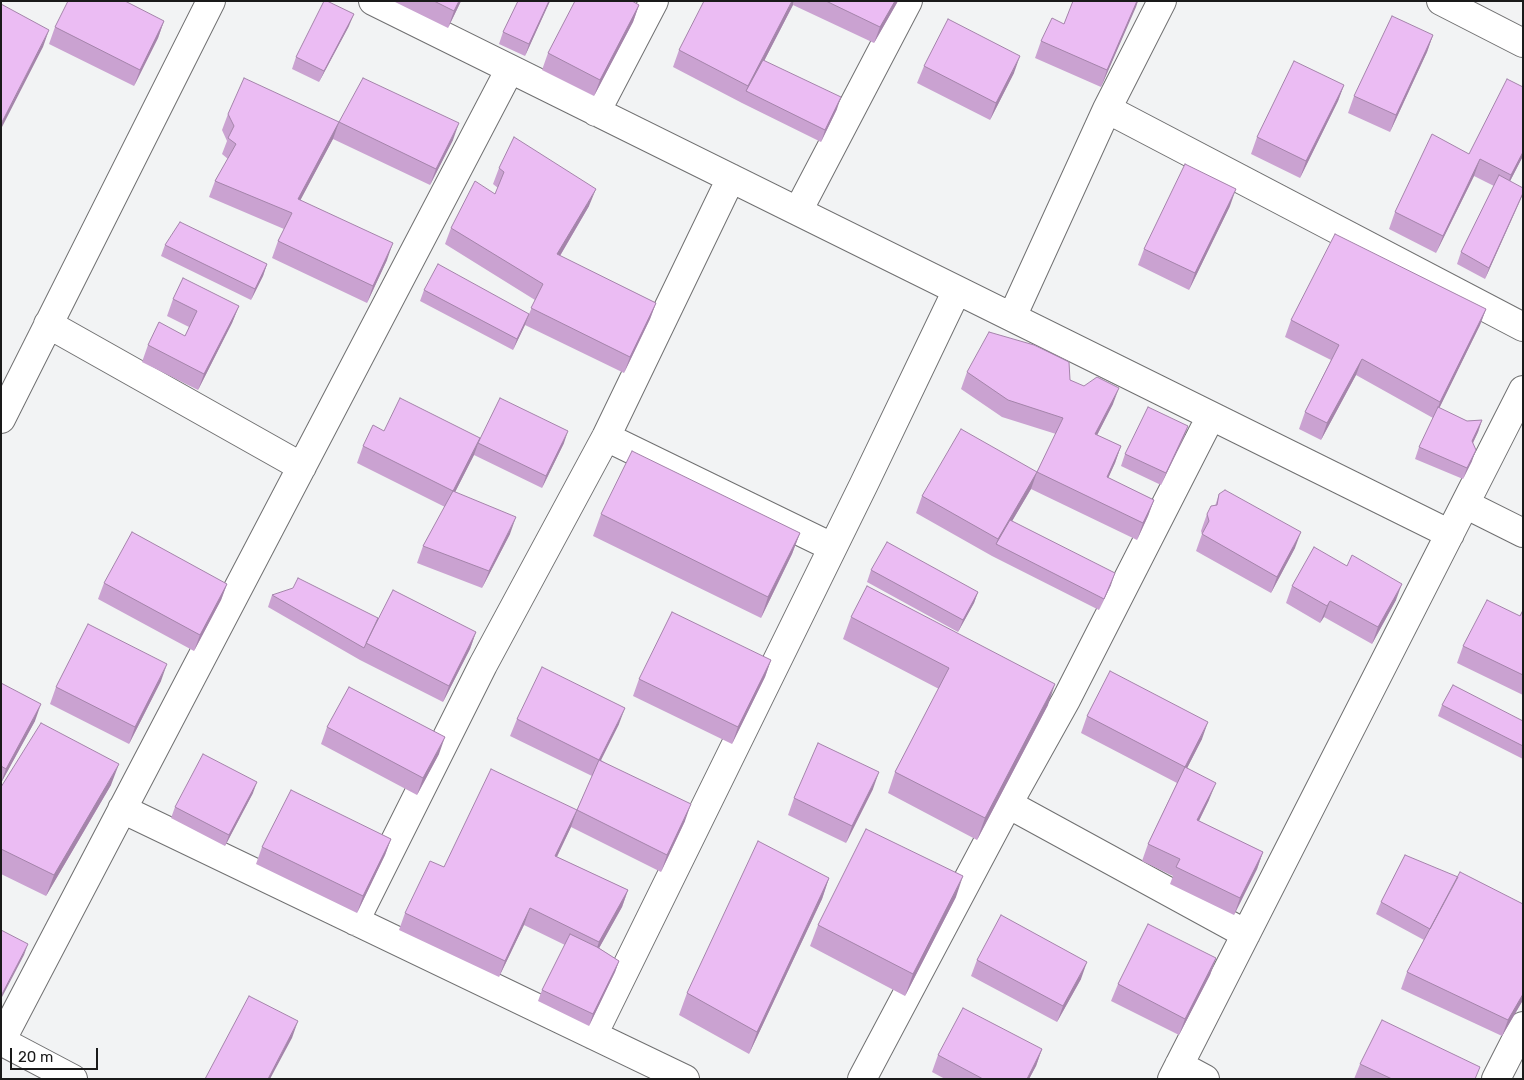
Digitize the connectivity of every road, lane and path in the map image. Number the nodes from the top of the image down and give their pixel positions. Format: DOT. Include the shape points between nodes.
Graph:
graph roads {
  1 [pos="210,1"];
  2 [pos="373,1"];
  3 [pos="654,1"];
  4 [pos="908,1"];
  5 [pos="1162,1"];
  6 [pos="1442,1"];
  7 [pos="1523,43"];
  8 [pos="510,69"];
  9 [pos="1107,109"];
  10 [pos="596,112"];
  11 [pos="731,178"];
  12 [pos="798,211"];
  13 [pos="957,290"];
  14 [pos="1012,317"];
  15 [pos="48,324"];
  16 [pos="1523,327"];
  17 [pos="1523,390"];
  18 [pos="1211,416"];
  19 [pos="2,417"];
  20 [pos="606,437"];
  21 [pos="302,467"];
  22 [pos="1465,504"];
  23 [pos="1523,533"];
  24 [pos="1450,534"];
  25 [pos="832,547"];
  26 [pos="1008,804"];
  27 [pos="122,809"];
  28 [pos="355,921"];
  29 [pos="1246,934"];
  30 [pos="1523,1026"];
  31 [pos="593,1034"];
  32 [pos="1,1041"];
  33 [pos="1176,1072"];
  34 [pos="73,1079"];
  35 [pos="685,1079"];
  36 [pos="862,1079"];
  37 [pos="1205,1079"];
  38 [pos="1496,1079"];
  1 -- 15 [label="street"];
  2 -- 8 [label="street"];
  3 -- 10 [label="street"];
  4 -- 12 [label="street"];
  5 -- 9 [label="street"];
  6 -- 7 [label="street"];
  8 -- 10 [label="street"];
  8 -- 21 [label="street"];
  9 -- 14 [label="street"];
  9 -- 16 [label="street"];
  10 -- 11 [label="street"];
  11 -- 12 [label="street"];
  11 -- 20 [label="street"];
  12 -- 13 [label="street"];
  13 -- 14 [label="street"];
  13 -- 25 [label="street"];
  14 -- 18 [label="street"];
  15 -- 19 [label="street"];
  15 -- 21 [label="street"];
  17 -- 22 [label="street"];
  18 -- 24 [label="street"];
  18 -- 26 [label="street" via="1066,700"];
  20 -- 25 [label="street"];
  20 -- 28 [label="street" via="483,665"];
  21 -- 27 [label="street"];
  22 -- 23 [label="street"];
  22 -- 24 [label="street"];
  24 -- 29 [label="street"];
  25 -- 31 [label="street"];
  26 -- 29 [label="street"];
  26 -- 36 [label="street"];
  27 -- 28 [label="street"];
  27 -- 32 [label="street"];
  28 -- 31 [label="street"];
  29 -- 33 [label="street"];
  30 -- 38 [label="street"];
  31 -- 35 [label="street"];
  32 -- 34 [label="street"];
  33 -- 37 [label="street"];
}
